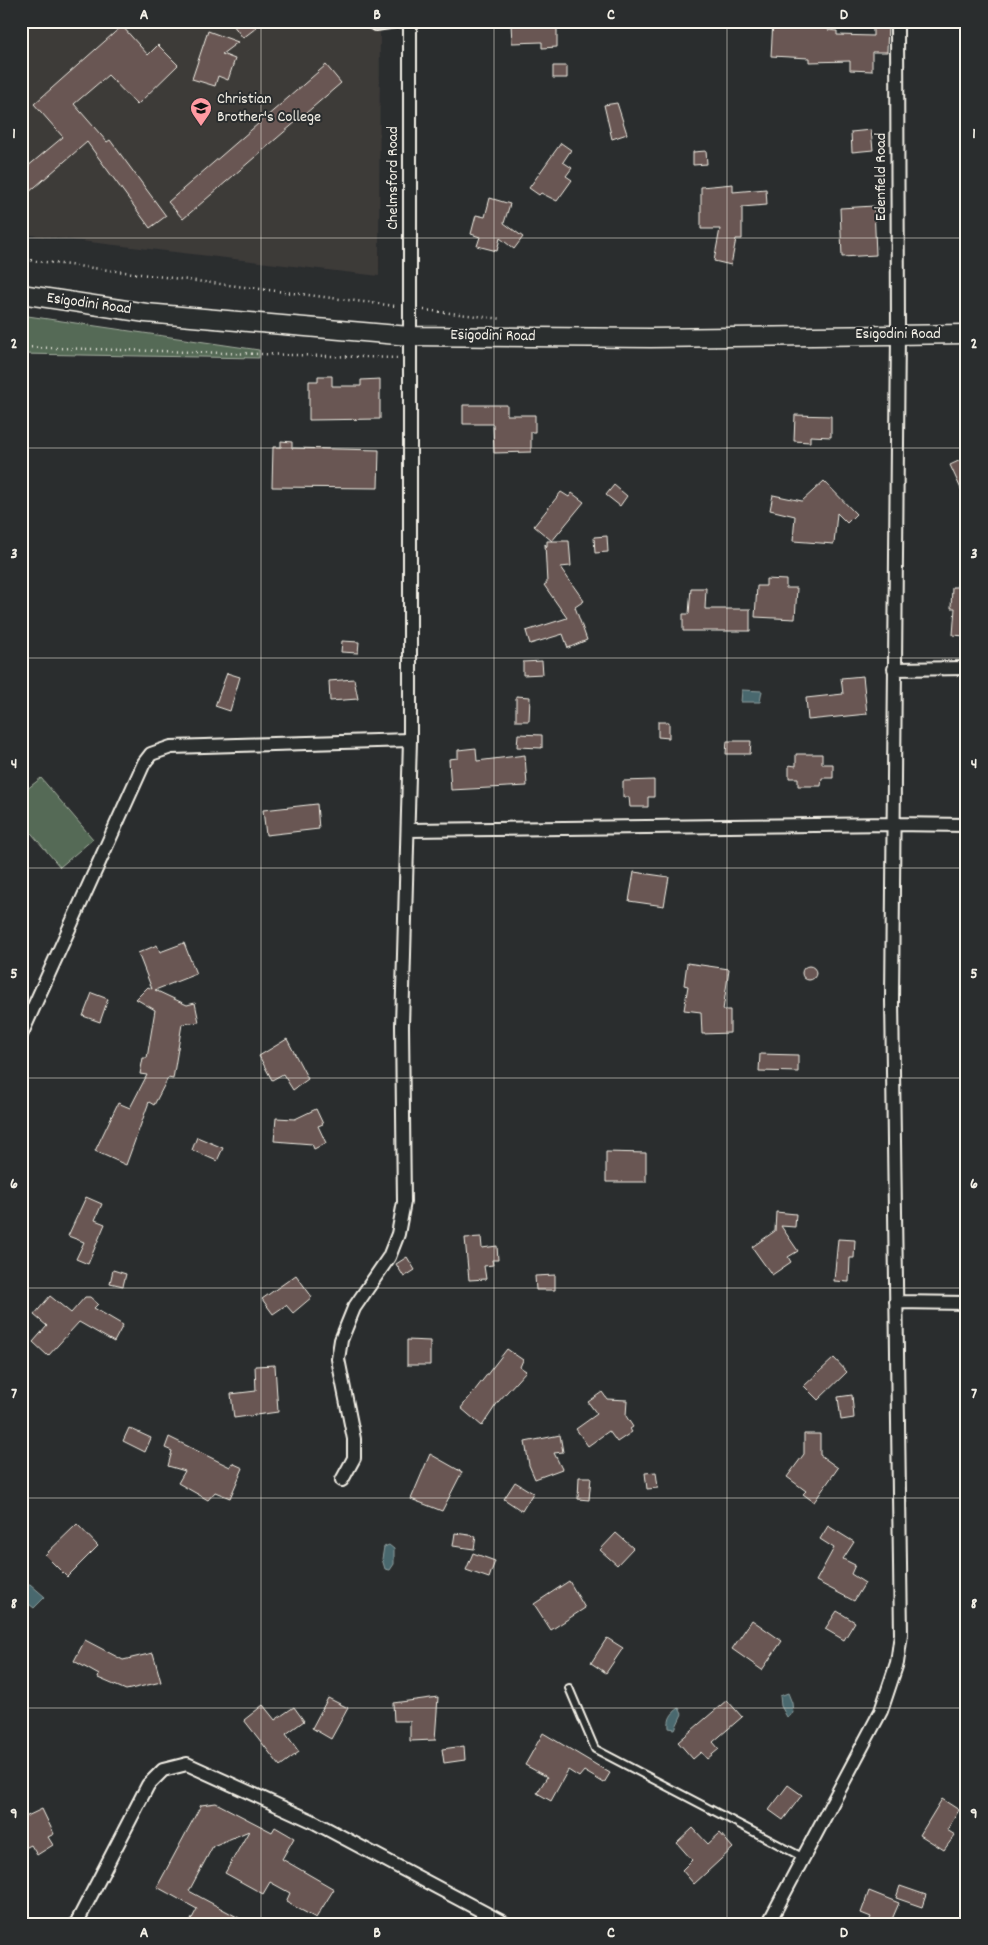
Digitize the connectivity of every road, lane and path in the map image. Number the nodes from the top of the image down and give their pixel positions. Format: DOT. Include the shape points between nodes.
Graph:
graph roads {
  1 [pos="361,21"];
  2 [pos="897,21"];
  3 [pos="410,22"];
  4 [pos="21,259"];
  5 [pos="21,294"];
  6 [pos="409,308"];
  7 [pos="512,320"];
  8 [pos="898,334"];
  9 [pos="967,334"];
  10 [pos="409,336"];
  11 [pos="21,347"];
  12 [pos="409,358"];
  13 [pos="967,668"];
  14 [pos="894,669"];
  15 [pos="410,740"];
  16 [pos="892,824"];
  17 [pos="967,825"];
  18 [pos="408,830"];
  19 [pos="21,1035"];
  20 [pos="896,1302"];
  21 [pos="967,1303"];
  22 [pos="342,1480"];
  23 [pos="569,1688"];
  24 [pos="804,1858"];
  25 [pos="76,1924"];
  26 [pos="506,1924"];
  27 [pos="768,1924"];
  1 -- 3 [label="lane" via="376,27"];
  2 -- 8 [label="street, Edenfield Road"];
  3 -- 6 [label="street, Chelmsford Road"];
  4 -- 6 [label="path"];
  5 -- 10 [label="main road, Esigodini Road" via="146,313"];
  6 -- 7 [label="path"];
  6 -- 10 [label="street, Chelmsford Road"];
  8 -- 9 [label="main road, Esigodini Road"];
  8 -- 10 [label="main road, Esigodini Road" via="651,338"];
  8 -- 14 [label="street, Edenfield Road"];
  10 -- 12 [label="street, Chelmsford Road"];
  11 -- 12 [label="path"];
  12 -- 15 [label="street, Chelmsford Road"];
  13 -- 14 [label="street"];
  14 -- 16 [label="street, Edenfield Road"];
  15 -- 18 [label="street, Chelmsford Road"];
  15 -- 19 [label="street" via="171,747 151,754 144,763"];
  16 -- 17 [label="street"];
  16 -- 18 [label="street"];
  16 -- 20 [label="street, Edenfield Road"];
  18 -- 22 [label="street, Chelmsford Road" via="402,1026 404,1202 398,1234 389,1257 354,1308 341,1340 338,1359 354,1439 354,1458"];
  20 -- 21 [label="street"];
  20 -- 24 [label="street, Edenfield Road" via="901,1634 897,1663 881,1711"];
  23 -- 24 [label="lane" via="594,1749"];
  24 -- 27 [label="street, Edenfield Road"];
  25 -- 26 [label="street" via="148,1784 162,1770 187,1764 312,1821"];
}
